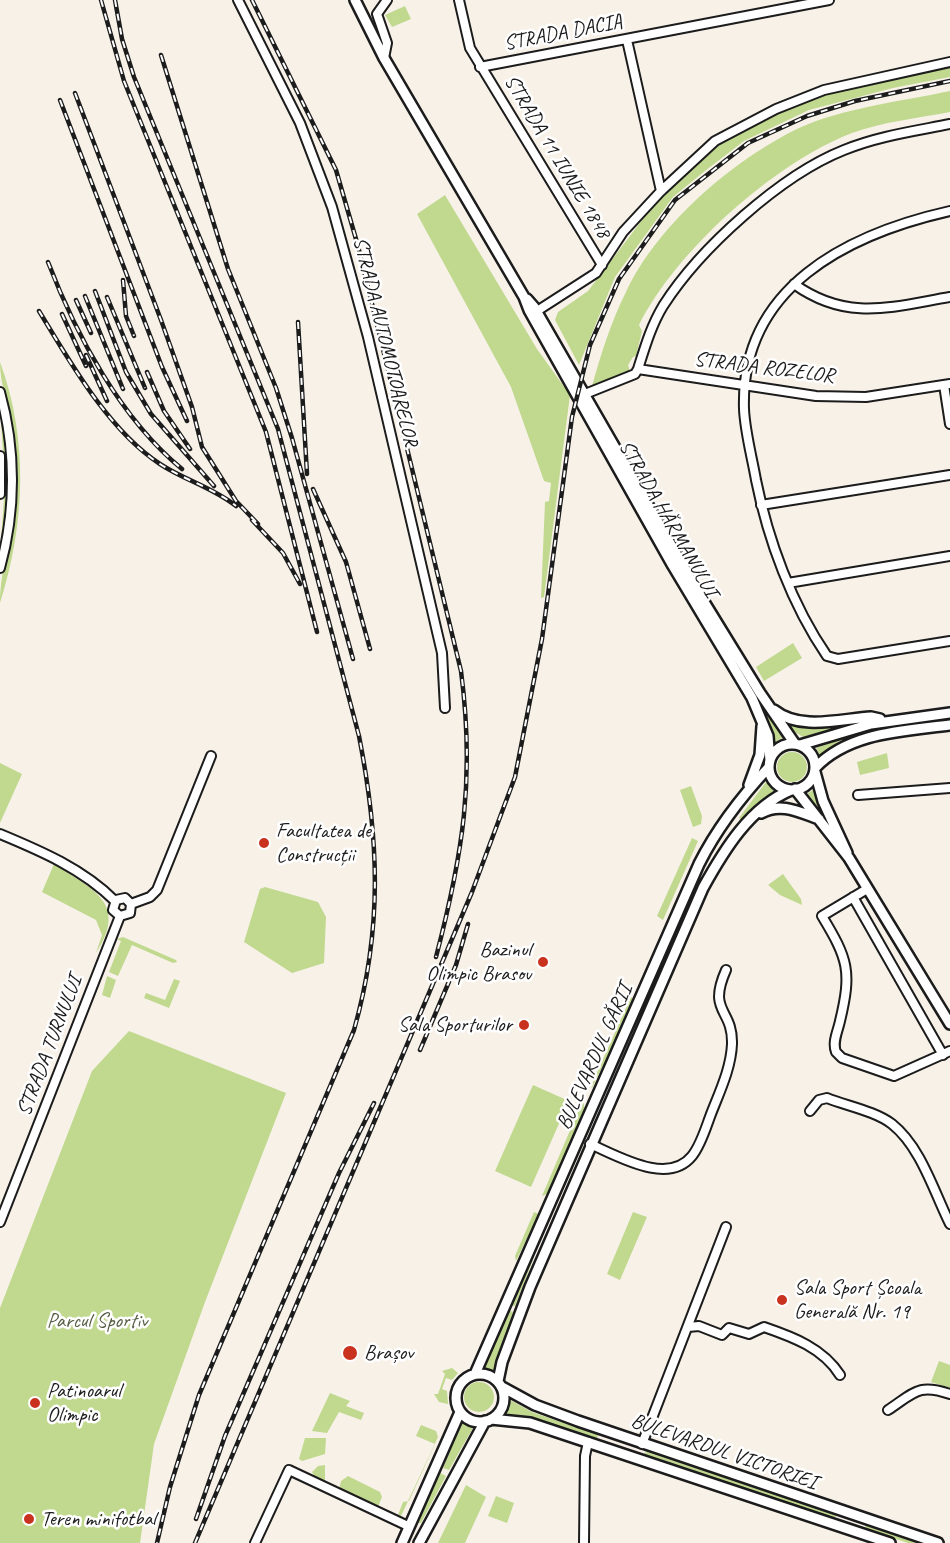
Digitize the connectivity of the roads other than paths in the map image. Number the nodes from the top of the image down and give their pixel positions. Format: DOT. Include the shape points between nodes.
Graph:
graph roads {
  1 [pos="238,0"];
  2 [pos="387,0"];
  3 [pos="459,0"];
  4 [pos="829,0"];
  5 [pos="359,1"];
  6 [pos="627,40"];
  7 [pos="384,58"];
  8 [pos="950,62"];
  9 [pos="480,67"];
  10 [pos="950,124"];
  11 [pos="661,191"];
  12 [pos="950,212"];
  13 [pos="602,265"];
  14 [pos="794,284"];
  15 [pos="524,297"];
  16 [pos="950,297"];
  17 [pos="537,311"];
  18 [pos="638,369"];
  19 [pos="947,384"];
  20 [pos="745,386"];
  21 [pos="0,392"];
  22 [pos="585,394"];
  23 [pos="950,424"];
  24 [pos="0,456"];
  25 [pos="950,474"];
  26 [pos="0,494"];
  27 [pos="761,505"];
  28 [pos="950,556"];
  29 [pos="0,568"];
  30 [pos="788,582"];
  31 [pos="950,641"];
  32 [pos="765,702"];
  33 [pos="445,708"];
  34 [pos="950,713"];
  35 [pos="762,721"];
  36 [pos="888,721"];
  37 [pos="950,725"];
  38 [pos="797,744"];
  39 [pos="212,756"];
  40 [pos="770,764"];
  41 [pos="815,770"];
  42 [pos="950,788"];
  43 [pos="793,789"];
  44 [pos="746,792"];
  45 [pos="858,795"];
  46 [pos="753,817"];
  47 [pos="819,819"];
  48 [pos="0,834"];
  49 [pos="849,858"];
  50 [pos="867,889"];
  51 [pos="853,897"];
  52 [pos="115,901"];
  53 [pos="131,904"];
  54 [pos="120,916"];
  55 [pos="726,970"];
  56 [pos="950,1024"];
  57 [pos="946,1053"];
  58 [pos="810,1111"];
  59 [pos="591,1144"];
  60 [pos="0,1222"];
  61 [pos="950,1224"];
  62 [pos="726,1227"];
  63 [pos="688,1327"];
  64 [pos="475,1374"];
  65 [pos="840,1375"];
  66 [pos="500,1384"];
  67 [pos="950,1394"];
  68 [pos="888,1410"];
  69 [pos="460,1412"];
  70 [pos="488,1420"];
  71 [pos="588,1442"];
  72 [pos="642,1444"];
  73 [pos="637,1458"];
  74 [pos="849,1513"];
  75 [pos="408,1526"];
  76 [pos="844,1528"];
  77 [pos="255,1543"];
  78 [pos="402,1543"];
  79 [pos="419,1543"];
  80 [pos="584,1543"];
  81 [pos="890,1543"];
  82 [pos="938,1543"];
  1 -- 33 [label="street, STRADA AUTOMOTOARELOR" via="300,123 332,207 368,337 442,653"];
  2 -- 7 [label="street" via="376,14 387,43"];
  3 -- 9 [label="street, STRADA 11 IUNIE 1848" via="470,48"];
  4 -- 6 [label="street, STRADA DACIA"];
  5 -- 7 [label="main road, STRADA HĂRMANULUI"];
  6 -- 9 [label="street, STRADA DACIA"];
  6 -- 11 [label="street"];
  7 -- 15 [label="main road, STRADA HĂRMANULUI"];
  8 -- 11 [label="street" via="824,90 776,109 715,141"];
  9 -- 13 [label="street, STRADA 11 IUNIE 1848"];
  10 -- 18 [label="street" via="877,139 842,151 808,168 771,195 702,256 675,290 654,323"];
  11 -- 13 [label="street" via="623,232"];
  12 -- 14 [label="street" via="876,232"];
  13 -- 17 [label="street" via="586,281"];
  14 -- 16 [label="street" via="830,304 859,310"];
  14 -- 20 [label="street" via="773,306 762,325"];
  15 -- 17 [label="main road, STRADA HĂRMANULUI"];
  15 -- 35 [label="main road, STRADA HĂRMANULUI"];
  17 -- 22 [label="main road, STRADA HĂRMANULUI"];
  18 -- 20 [label="street, STRADA ROZELOR"];
  18 -- 22 [label="street" via="635,374"];
  19 -- 20 [label="street, STRADA ROZELOR" via="849,397"];
  19 -- 23 [label="street, STRADA ROZELOR"];
  20 -- 27 [label="street" via="745,422"];
  21 -- 29 [label="street" via="9,429 12,486"];
  22 -- 32 [label="main road, STRADA HĂRMANULUI"];
  24 -- 26 [label="street"];
  25 -- 27 [label="street"];
  27 -- 30 [label="street"];
  28 -- 30 [label="street"];
  30 -- 31 [label="street" via="830,658"];
  32 -- 36 [label="main road" via="794,720 870,717"];
  32 -- 38 [label="main road, STRADA HĂRMANULUI"];
  34 -- 36 [label="main road"];
  35 -- 40 [label="main road, STRADA HĂRMANULUI" via="768,736"];
  35 -- 44 [label="main road" via="760,755"];
  36 -- 38 [label="main road"];
  37 -- 41 [label="main road" via="857,741 835,752"];
  38 -- 40 [label="main road" via="777,750"];
  38 -- 41 [label="main road" via="811,754"];
  39 -- 53 [label="street" via="157,890"];
  40 -- 43 [label="main road" via="777,784"];
  40 -- 44 [label="main road, BULEVARDUL GĂRII"];
  41 -- 43 [label="main road" via="806,785"];
  41 -- 49 [label="main road" via="819,792"];
  42 -- 45 [label="street"];
  43 -- 46 [label="main road, BULEVARDUL GĂRII" via="770,800"];
  43 -- 47 [label="main road"];
  44 -- 64 [label="main road, BULEVARDUL GĂRII" via="713,836 699,864"];
  46 -- 47 [label="main road" via="779,807"];
  46 -- 59 [label="main road, BULEVARDUL GĂRII" via="723,853 699,897"];
  47 -- 49 [label="main road"];
  48 -- 52 [label="street" via="56,858"];
  49 -- 50 [label="main road"];
  50 -- 51 [label="street"];
  50 -- 56 [label="main road"];
  51 -- 57 [label="street"];
  51 -- 57 [label="street" via="822,916 847,964 845,997 834,1042 836,1052 842,1058 894,1076"];
  52 -- 53 [label="street" via="125,898"];
  52 -- 54 [label="street" via="113,910"];
  53 -- 54 [label="street" via="130,913"];
  54 -- 60 [label="street, STRADA TURNULUI"];
  55 -- 59 [label="street" via="718,993 732,1042 729,1064 698,1146 685,1163 668,1169 648,1167"];
  58 -- 61 [label="street" via="819,1100 827,1098 885,1120 908,1141"];
  59 -- 66 [label="main road, BULEVARDUL GĂRII" via="520,1312 502,1362"];
  62 -- 63 [label="street"];
  63 -- 65 [label="street" via="699,1326 722,1335 729,1328 749,1334 761,1327 771,1330 825,1354"];
  63 -- 72 [label="street"];
  64 -- 66 [label="main road" via="487,1375"];
  64 -- 69 [label="main road" via="459,1385 455,1399"];
  66 -- 70 [label="main road" via="504,1396 501,1409"];
  66 -- 72 [label="main road, BULEVARDUL VICTORIEI" via="535,1405"];
  67 -- 68 [label="street" via="930,1387"];
  69 -- 70 [label="main road" via="472,1420"];
  69 -- 75 [label="main road"];
  70 -- 71 [label="main road, BULEVARDUL VICTORIEI" via="530,1423"];
  70 -- 79 [label="main road"];
  71 -- 73 [label="main road, BULEVARDUL VICTORIEI"];
  71 -- 80 [label="street"];
  72 -- 73 [label="main road"];
  72 -- 74 [label="main road, BULEVARDUL VICTORIEI"];
  73 -- 76 [label="main road, BULEVARDUL VICTORIEI"];
  74 -- 76 [label="main road"];
  74 -- 82 [label="main road, BULEVARDUL VICTORIEI"];
  75 -- 77 [label="street" via="289,1470"];
  75 -- 78 [label="main road"];
  76 -- 81 [label="main road, BULEVARDUL VICTORIEI"];
}
